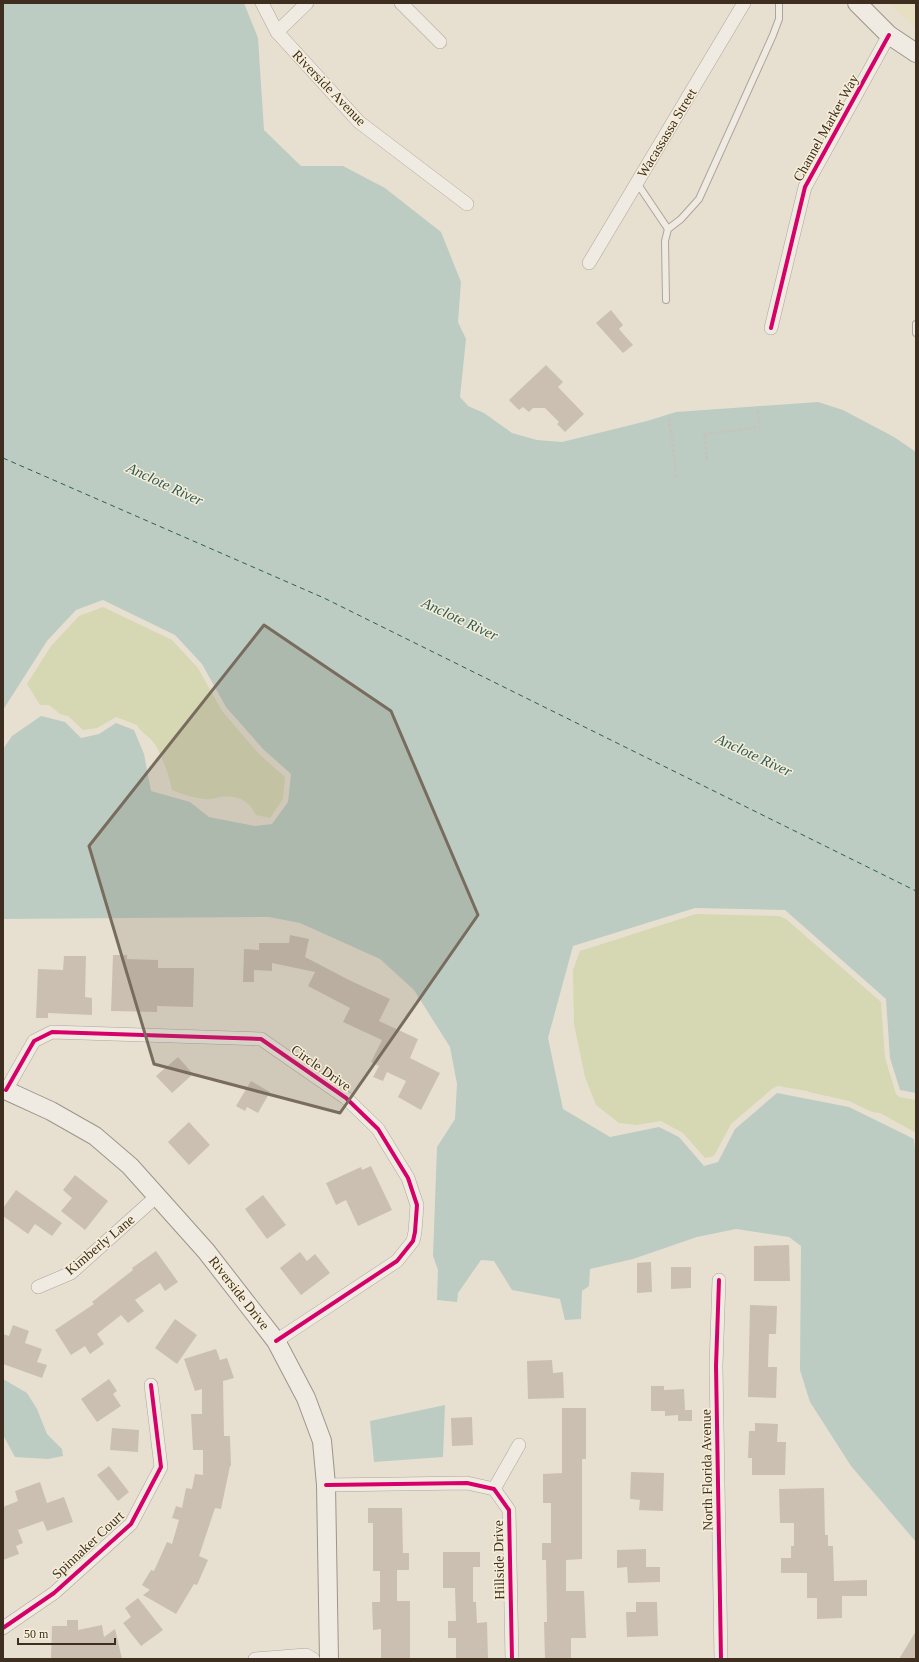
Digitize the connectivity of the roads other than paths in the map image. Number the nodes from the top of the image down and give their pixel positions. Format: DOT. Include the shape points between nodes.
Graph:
graph roads {
  1 [pos="262,3"];
  2 [pos="307,3"];
  3 [pos="401,3"];
  4 [pos="744,3"];
  5 [pos="779,3"];
  6 [pos="857,3"];
  7 [pos="277,32"];
  8 [pos="889,35"];
  9 [pos="440,42"];
  10 [pos="916,54"];
  11 [pos="636,184"];
  12 [pos="467,204"];
  13 [pos="668,229"];
  14 [pos="589,263"];
  15 [pos="666,300"];
  16 [pos="916,324"];
  17 [pos="771,328"];
  18 [pos="916,333"];
  19 [pos="5,1089"];
  20 [pos="157,1196"];
  21 [pos="719,1280"];
  22 [pos="38,1287"];
  23 [pos="276,1341"];
  24 [pos="151,1385"];
  25 [pos="519,1445"];
  26 [pos="326,1485"];
  27 [pos="494,1489"];
  28 [pos="3,1628"];
  29 [pos="254,1659"];
  30 [pos="313,1659"];
  31 [pos="329,1659"];
  32 [pos="512,1659"];
  33 [pos="721,1659"];
  1 -- 7 [label="street, Riverside Avenue"];
  2 -- 7 [label="street"];
  3 -- 9 [label="street"];
  4 -- 11 [label="street, Wacassassa Street"];
  5 -- 13 [label="lane" via="779,19 773,35 699,199"];
  6 -- 8 [label="street"];
  7 -- 12 [label="street, Riverside Avenue" via="359,122"];
  8 -- 10 [label="street"];
  8 -- 17 [label="street, Channel Marker Way" via="805,187"];
  11 -- 13 [label="lane"];
  11 -- 14 [label="street, Wacassassa Street"];
  13 -- 15 [label="lane" via="665,241"];
  16 -- 18 [label="lane"];
  19 -- 20 [label="street, Riverside Drive" via="95,1136 130,1166"];
  19 -- 23 [label="street, Circle Drive" via="34,1041 52,1032 261,1039 346,1098 378,1129 408,1178 417,1205 415,1232 398,1261"];
  20 -- 22 [label="street, Kimberly Lane" via="71,1273"];
  20 -- 23 [label="street, Riverside Drive" via="206,1251"];
  21 -- 33 [label="street, North Florida Avenue" via="716,1366"];
  23 -- 26 [label="street, Riverside Drive" via="306,1398 322,1441"];
  24 -- 28 [label="street, Spinnaker Court" via="160,1467 131,1524 54,1592"];
  25 -- 27 [label="street"];
  26 -- 27 [label="street" via="467,1483"];
  26 -- 31 [label="street, Riverside Drive"];
  27 -- 32 [label="street, Hillside Drive" via="509,1510"];
  29 -- 30 [label="street" via="306,1655"];
}
